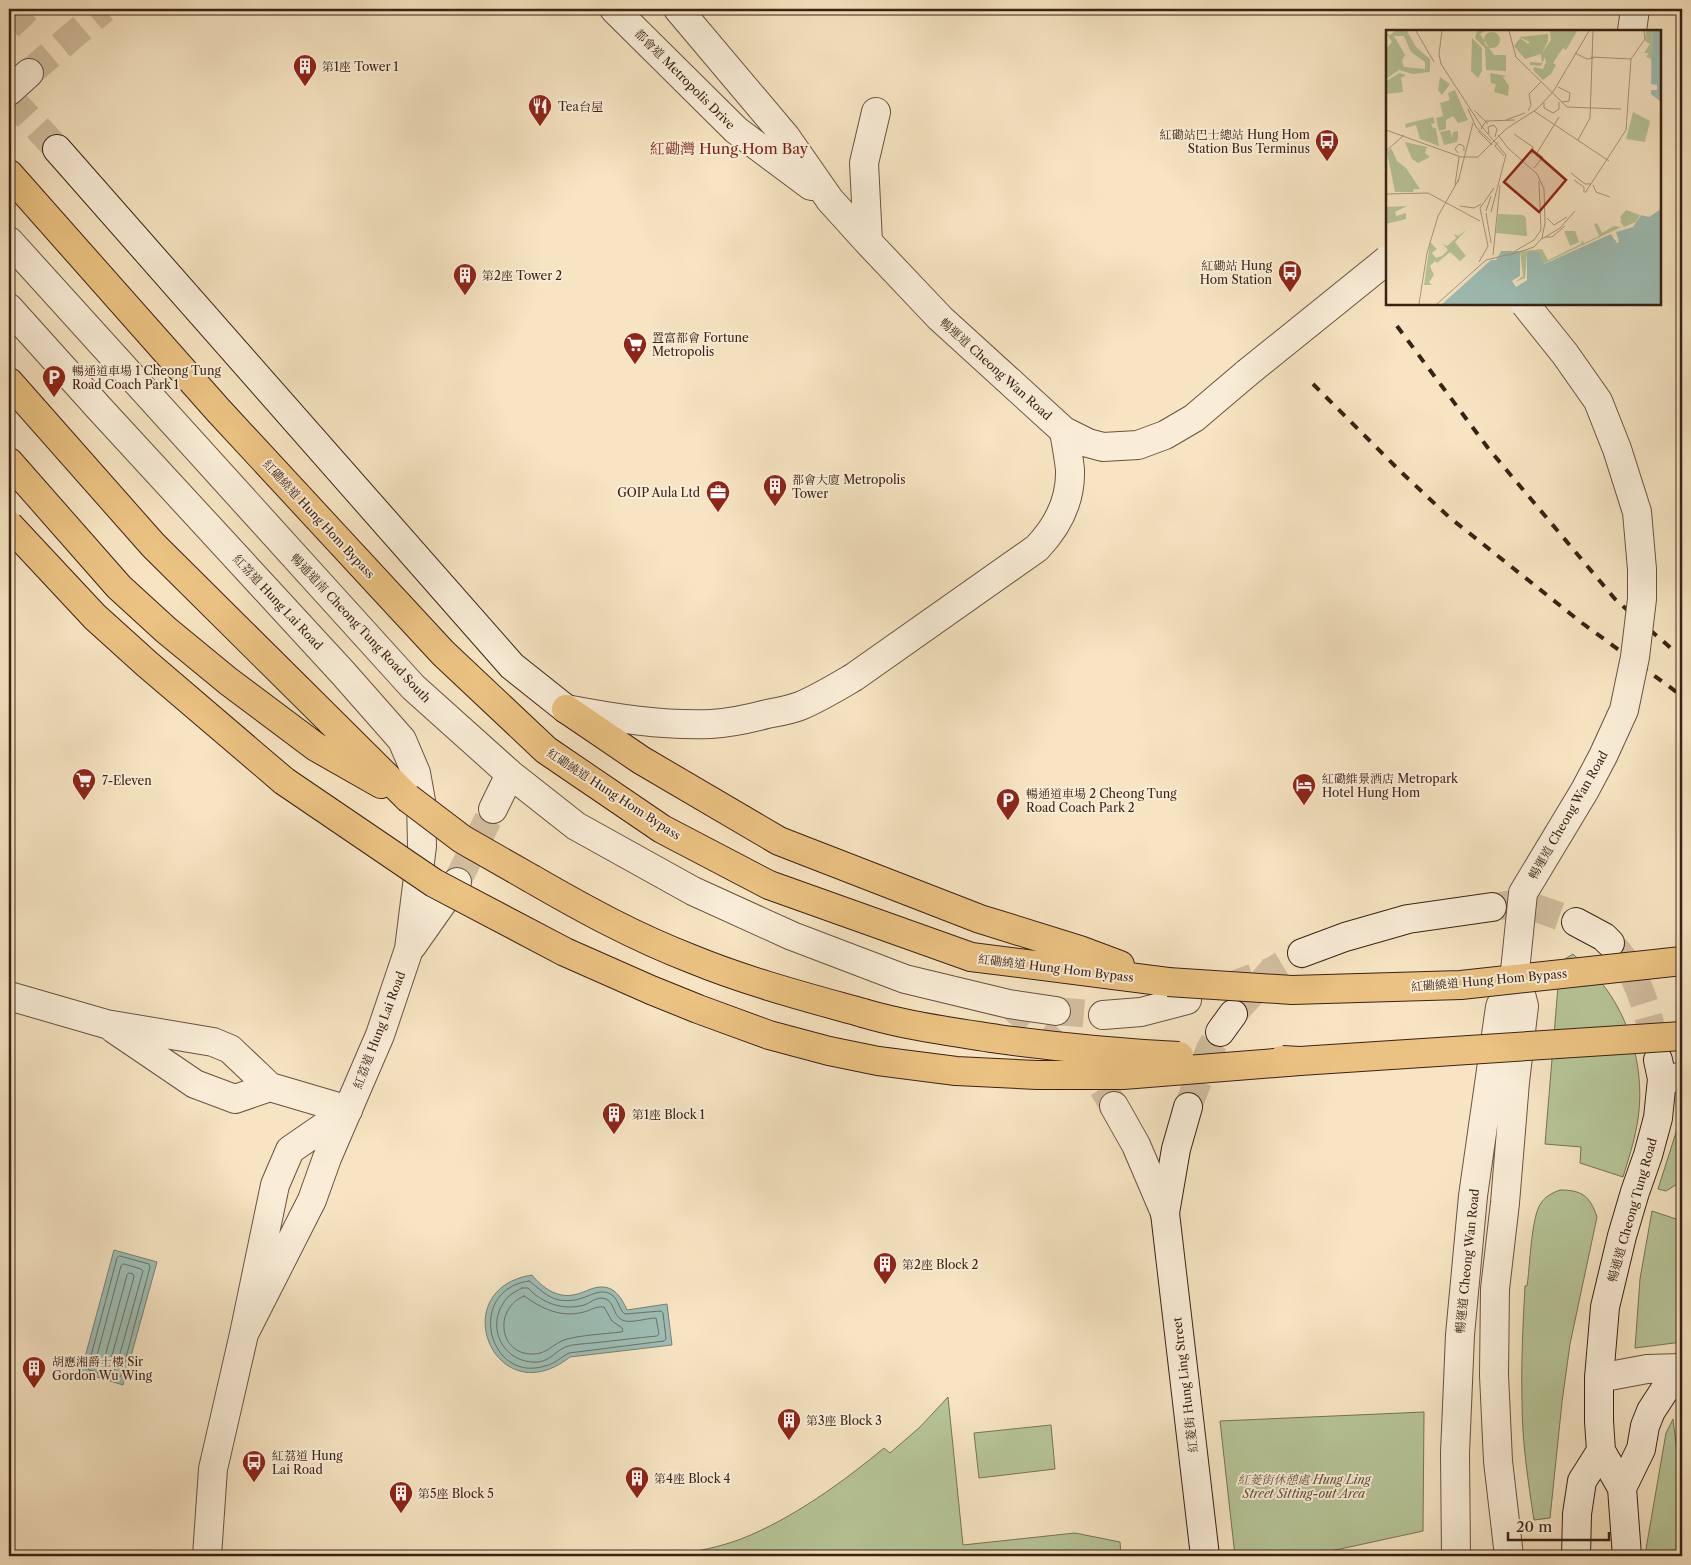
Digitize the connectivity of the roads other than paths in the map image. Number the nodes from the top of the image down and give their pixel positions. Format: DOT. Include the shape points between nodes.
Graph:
graph roads {
  1 [pos="614,9"];
  2 [pos="678,9"];
  3 [pos="1635,9"];
  4 [pos="1632,30"];
  5 [pos="29,73"];
  6 [pos="9,91"];
  7 [pos="876,112"];
  8 [pos="57,149"];
  9 [pos="9,174"];
  10 [pos="830,200"];
  11 [pos="9,241"];
  12 [pos="868,242"];
  13 [pos="1386,261"];
  14 [pos="1526,305"];
  15 [pos="9,308"];
  16 [pos="9,382"];
  17 [pos="1064,432"];
  18 [pos="9,462"];
  19 [pos="9,525"];
  20 [pos="566,709"];
  21 [pos="510,774"];
  22 [pos="408,798"];
  23 [pos="493,809"];
  24 [pos="456,882"];
  25 [pos="1492,907"];
  26 [pos="1576,922"];
  27 [pos="1610,942"];
  28 [pos="409,949"];
  29 [pos="1302,954"];
  30 [pos="1682,960"];
  31 [pos="1515,971"];
  32 [pos="1178,991"];
  33 [pos="9,996"];
  34 [pos="1056,1011"];
  35 [pos="1103,1015"];
  36 [pos="106,1024"];
  37 [pos="1682,1036"];
  38 [pos="1300,1061"];
  39 [pos="1668,1072"];
  40 [pos="270,1087"];
  41 [pos="1114,1106"];
  42 [pos="1188,1107"];
  43 [pos="348,1110"];
  44 [pos="1165,1213"];
  45 [pos="244,1334"];
  46 [pos="1682,1368"];
  47 [pos="1682,1372"];
  48 [pos="1599,1378"];
  49 [pos="1601,1451"];
  50 [pos="1622,1488"];
  51 [pos="209,1521"];
  52 [pos="198,1556"];
  53 [pos="207,1556"];
  54 [pos="1204,1556"];
  55 [pos="1456,1556"];
  56 [pos="1509,1556"];
  57 [pos="1576,1556"];
  58 [pos="1627,1556"];
  1 -- 10 [label="street, 都會道 Metropolis Drive" via="736,130"];
  2 -- 10 [label="street, 暢運道 Cheong Wan Road" via="786,137"];
  3 -- 4 [label="street"];
  5 -- 6 [label="street"];
  7 -- 12 [label="street" via="864,163"];
  8 -- 20 [label="street" via="512,666"];
  9 -- 32 [label="main road, 紅磡繞道 Hung Hom Bypass" via="218,410 443,653 546,750 662,829 770,885 971,956"];
  10 -- 12 [label="street, 暢運道 Cheong Wan Road"];
  11 -- 21 [label="street, 暢通道南 Cheong Tung Road South" via="413,687"];
  12 -- 17 [label="street, 暢運道 Cheong Wan Road" via="940,318"];
  13 -- 17 [label="street, 暢運道 Cheong Wan Road, bridge" via="1194,418 1165,435 1138,446 1103,447"];
  14 -- 31 [label="street, 暢運道 Cheong Wan Road, bridge" via="1598,401 1617,448 1637,512 1642,599 1624,710 1585,790 1524,893"];
  15 -- 28 [label="street, 紅荔道 Hung Lai Road" via="402,740 416,773 421,800 422,846"];
  16 -- 22 [label="main road" via="153,546"];
  17 -- 20 [label="street" via="1070,471 1068,488 1065,504 1050,534 1037,548 828,693 782,711 710,724 658,722"];
  18 -- 22 [label="main road" via="119,587 166,630 316,746"];
  19 -- 38 [label="main road, bridge" via="95,616 284,780 434,883 565,952 651,990 769,1035 829,1051 956,1071 1122,1075"];
  20 -- 32 [label="main road" via="641,760 779,841 980,919 1080,950"];
  21 -- 23 [label="street"];
  21 -- 34 [label="street, 暢通道南 Cheong Tung Road South" via="576,826 693,891 782,932 905,979 1008,1004"];
  22 -- 38 [label="main road, bridge" via="462,839 606,921 692,959 786,992 884,1019 1030,1043 1117,1053"];
  24 -- 28 [label="street, 紅荔道 Hung Lai Road"];
  25 -- 29 [label="street" via="1408,919 1345,937"];
  26 -- 27 [label="street"];
  28 -- 43 [label="street, 紅荔道 Hung Lai Road" via="380,1035"];
  30 -- 32 [label="main road, 紅磡繞道 Hung Hom Bypass, bridge" via="1461,985"];
  31 -- 55 [label="street, 暢運道 Cheong Wan Road, bridge" via="1500,1007 1473,1196 1460,1335 1455,1453"];
  31 -- 56 [label="street, 暢運道 Cheong Wan Road, bridge" via="1524,1006 1495,1289 1494,1375 1498,1461"];
  32 -- 35 [label="street" via="1141,1012"];
  33 -- 36 [label="street"];
  36 -- 40 [label="street" via="213,1042 230,1049"];
  36 -- 40 [label="street" via="196,1084 235,1099"];
  37 -- 38 [label="main road, bridge"];
  39 -- 48 [label="street, 暢通道 Cheong Tung Road" via="1606,1307"];
  40 -- 43 [label="street"];
  41 -- 44 [label="street" via="1136,1145"];
  42 -- 44 [label="street" via="1176,1149"];
  43 -- 45 [label="street, 紅荔道 Hung Lai Road" via="312,1200"];
  43 -- 45 [label="street, 紅荔道 Hung Lai Road" via="290,1150 275,1184"];
  44 -- 54 [label="street, 紅菱街 Hung Ling Street"];
  45 -- 51 [label="street, 紅荔道 Hung Lai Road" via="213,1469"];
  46 -- 48 [label="street" via="1647,1369"];
  47 -- 50 [label="street" via="1651,1411 1641,1449"];
  48 -- 49 [label="street, 暢通道 Cheong Tung Road"];
  49 -- 50 [label="street"];
  49 -- 57 [label="street" via="1582,1481"];
  50 -- 58 [label="street"];
  51 -- 52 [label="street, 紅荔道 Hung Lai Road"];
  51 -- 53 [label="street, 紅荔道 Hung Lai Road"];
}
